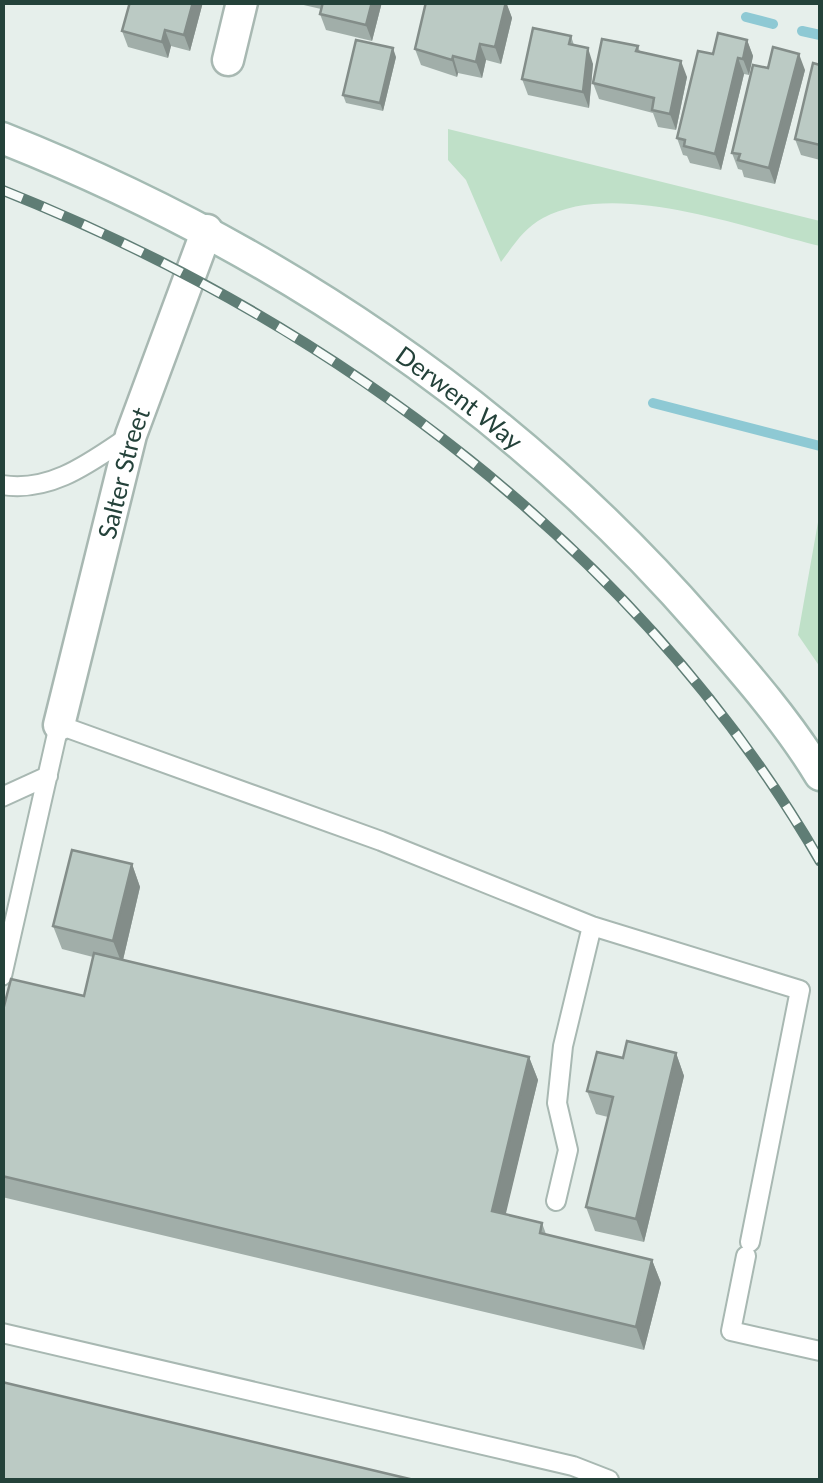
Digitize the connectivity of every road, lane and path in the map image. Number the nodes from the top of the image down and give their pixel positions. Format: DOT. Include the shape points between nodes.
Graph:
graph roads {
  1 [pos="242,2"];
  2 [pos="228,60"];
  3 [pos="2,138"];
  4 [pos="207,230"];
  5 [pos="132,434"];
  6 [pos="2,485"];
  7 [pos="59,724"];
  8 [pos="820,775"];
  9 [pos="48,776"];
  10 [pos="2,798"];
  11 [pos="592,926"];
  12 [pos="2,976"];
  13 [pos="556,1201"];
  14 [pos="2,1333"];
  15 [pos="820,1351"];
  16 [pos="609,1480"];
  1 -- 2 [label="main road"];
  3 -- 4 [label="main road, Derwent Way"];
  4 -- 5 [label="main road, Salter Street"];
  4 -- 8 [label="main road, Derwent Way" via="418,361 540,460 673,590 747,675"];
  5 -- 6 [label="lane" via="40,485"];
  5 -- 7 [label="main road, Salter Street"];
  7 -- 9 [label="lane"];
  7 -- 11 [label="lane"];
  9 -- 10 [label="lane"];
  9 -- 12 [label="lane"];
  11 -- 13 [label="lane" via="563,1046 557,1103 568,1150"];
  11 -- 15 [label="lane" via="800,990 730,1331"];
  14 -- 16 [label="lane" via="574,1466"];
}
